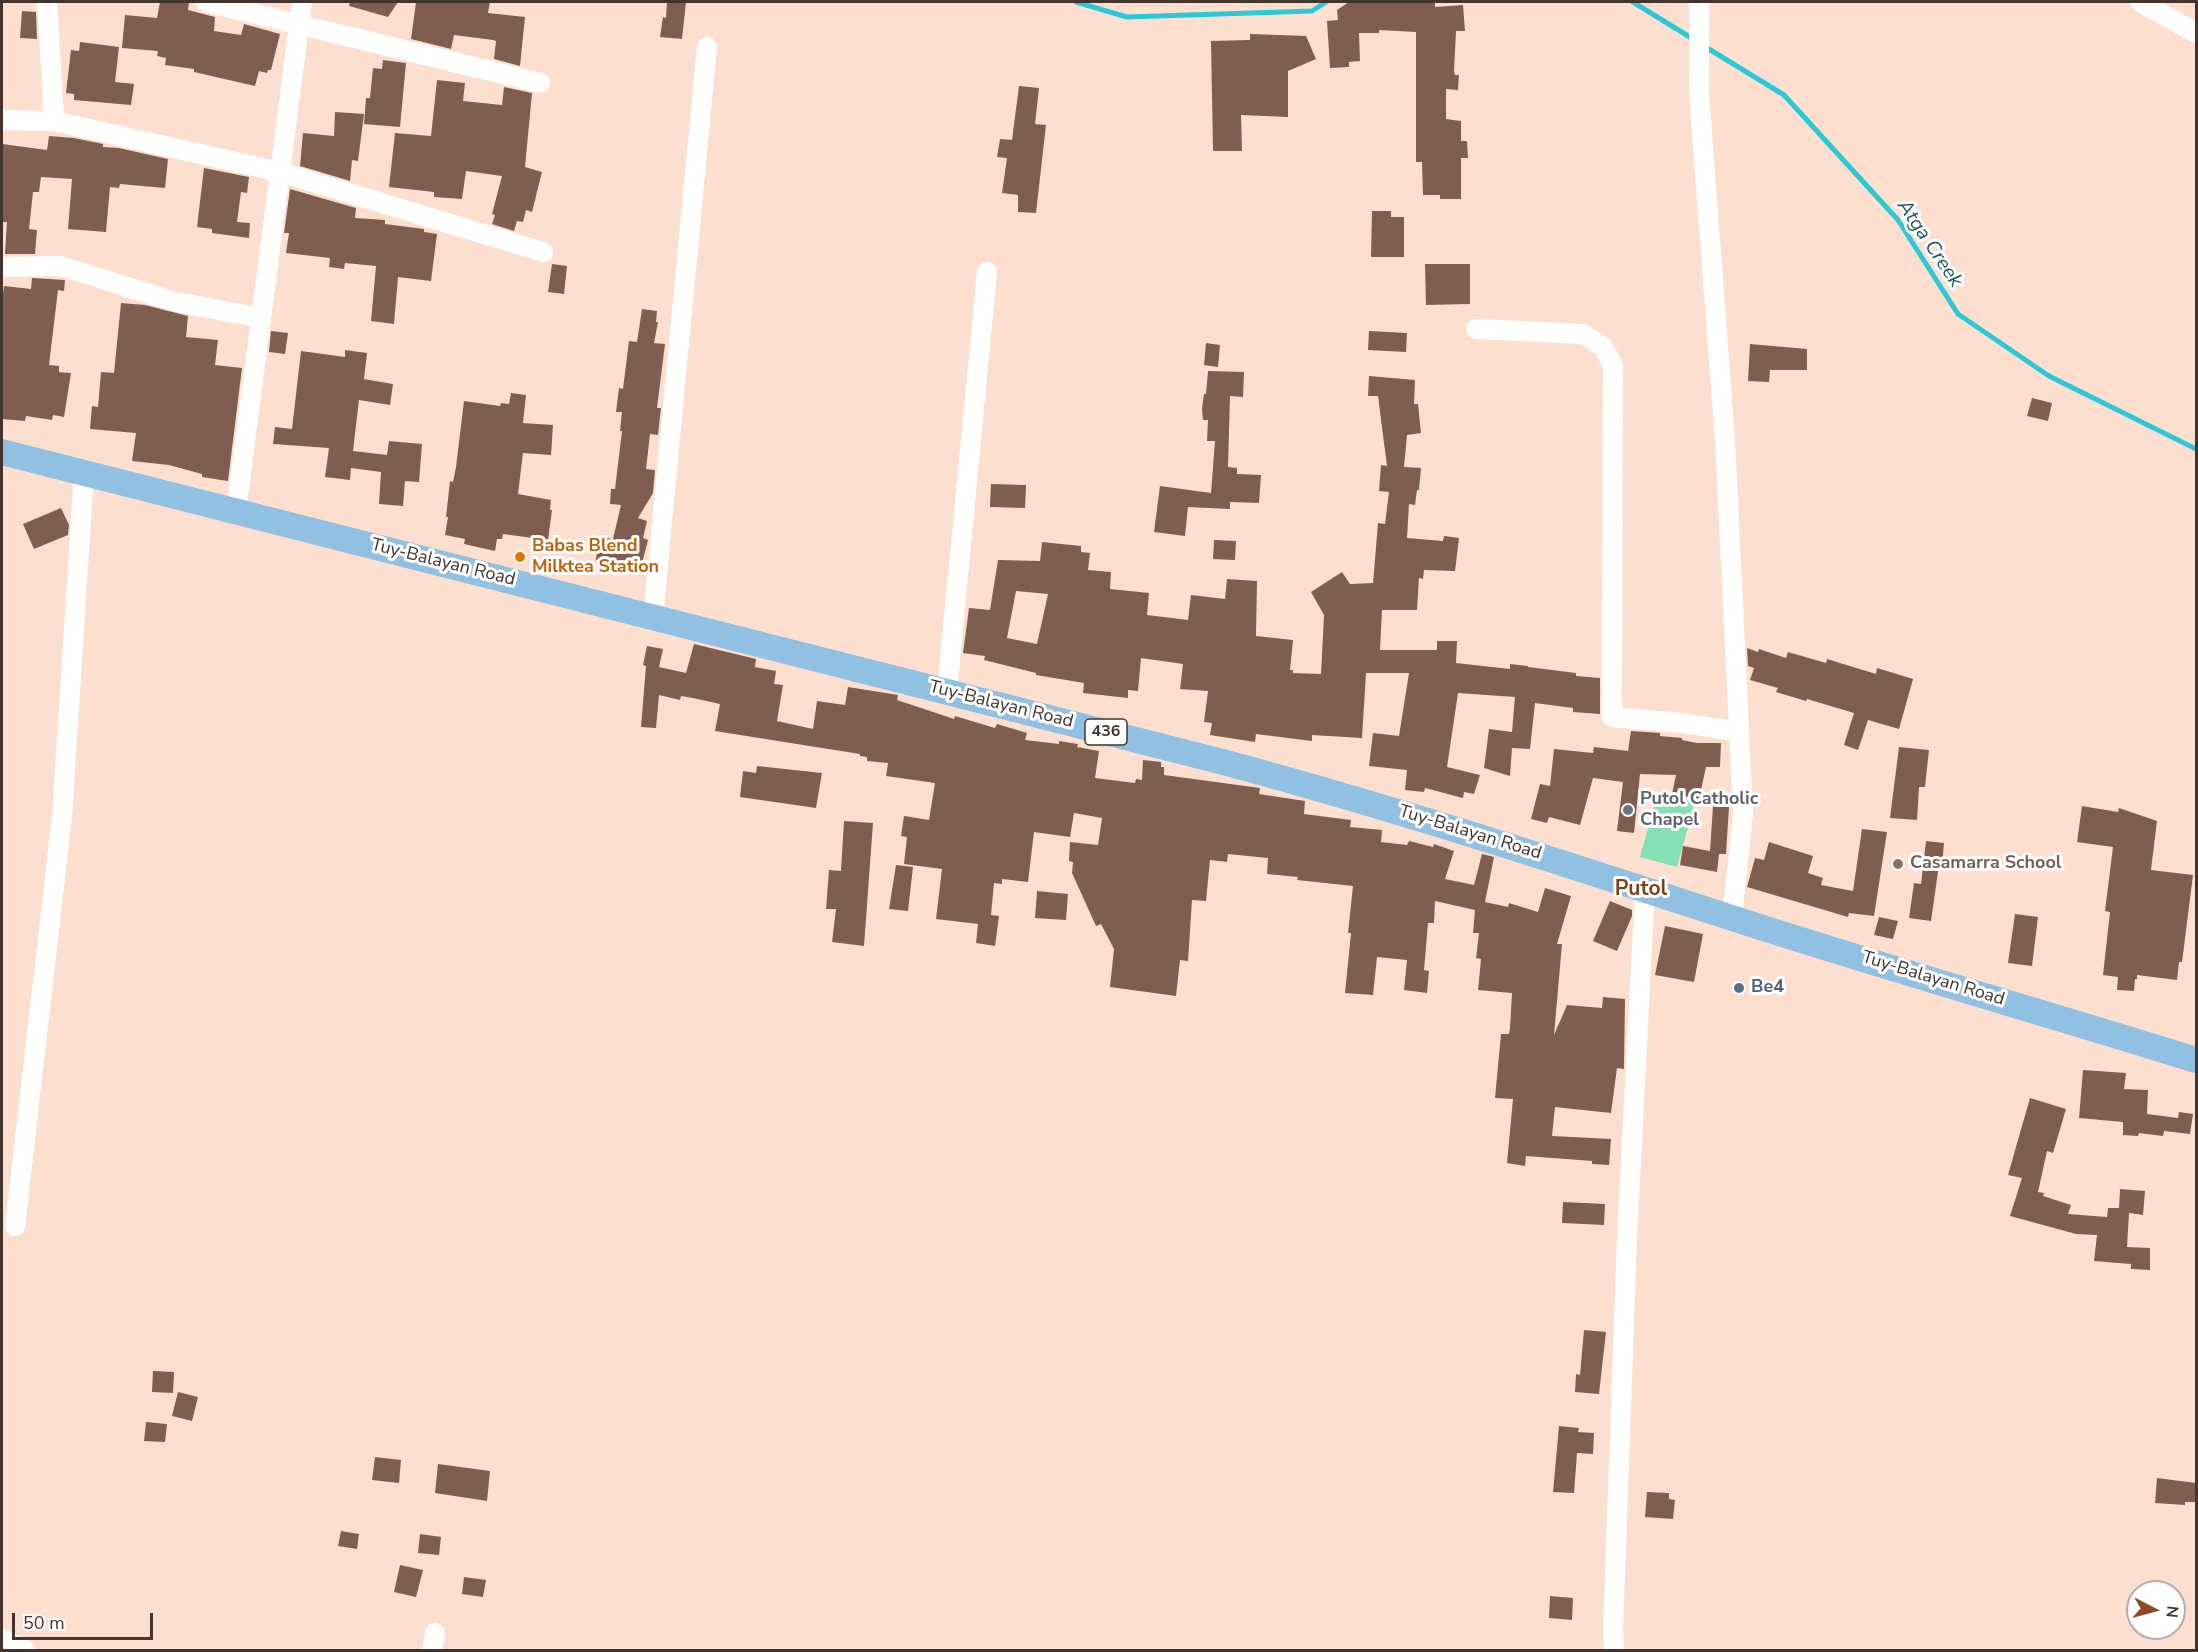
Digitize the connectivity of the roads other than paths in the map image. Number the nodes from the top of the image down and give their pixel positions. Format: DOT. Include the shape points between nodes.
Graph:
graph roads {
  1 [pos="47,2"];
  2 [pos="206,2"];
  3 [pos="302,2"];
  4 [pos="1700,2"];
  5 [pos="2140,2"];
  6 [pos="299,23"];
  7 [pos="2196,33"];
  8 [pos="706,47"];
  9 [pos="540,83"];
  10 [pos="2,120"];
  11 [pos="54,121"];
  12 [pos="280,172"];
  13 [pos="543,252"];
  14 [pos="2,267"];
  15 [pos="987,272"];
  16 [pos="261,318"];
  17 [pos="1476,329"];
  18 [pos="2,452"];
  19 [pos="84,473"];
  20 [pos="236,511"];
  21 [pos="653,617"];
  22 [pos="947,691"];
  23 [pos="1739,732"];
  24 [pos="1645,888"];
  25 [pos="1732,918"];
  26 [pos="2196,1060"];
  27 [pos="15,1226"];
  28 [pos="2,1639"];
  29 [pos="25,1650"];
  30 [pos="1614,1650"];
  1 -- 11 [label="street"];
  2 -- 6 [label="street"];
  3 -- 6 [label="street"];
  4 -- 23 [label="street" via="1699,94 1725,440"];
  5 -- 7 [label="street"];
  6 -- 9 [label="street"];
  6 -- 12 [label="street"];
  8 -- 21 [label="street"];
  10 -- 11 [label="street"];
  11 -- 12 [label="street"];
  12 -- 13 [label="street"];
  12 -- 16 [label="street"];
  14 -- 16 [label="street" via="61,266 172,301"];
  15 -- 22 [label="street"];
  16 -- 20 [label="street"];
  17 -- 23 [label="street" via="1583,334 1603,347 1613,365 1612,717"];
  18 -- 19 [label="main road, Tuy-Balayan Road / 436"];
  19 -- 20 [label="main road, Tuy-Balayan Road / 436"];
  19 -- 27 [label="street" via="62,816"];
  20 -- 21 [label="main road, Tuy-Balayan Road / 436"];
  21 -- 22 [label="main road, Tuy-Balayan Road / 436"];
  22 -- 24 [label="main road, Tuy-Balayan Road / 436" via="1338,793"];
  23 -- 25 [label="street" via="1743,814"];
  24 -- 25 [label="main road, Tuy-Balayan Road / 436"];
  24 -- 30 [label="street" via="1627,1238"];
  25 -- 26 [label="main road, Tuy-Balayan Road / 436"];
  28 -- 29 [label="street"];
}
